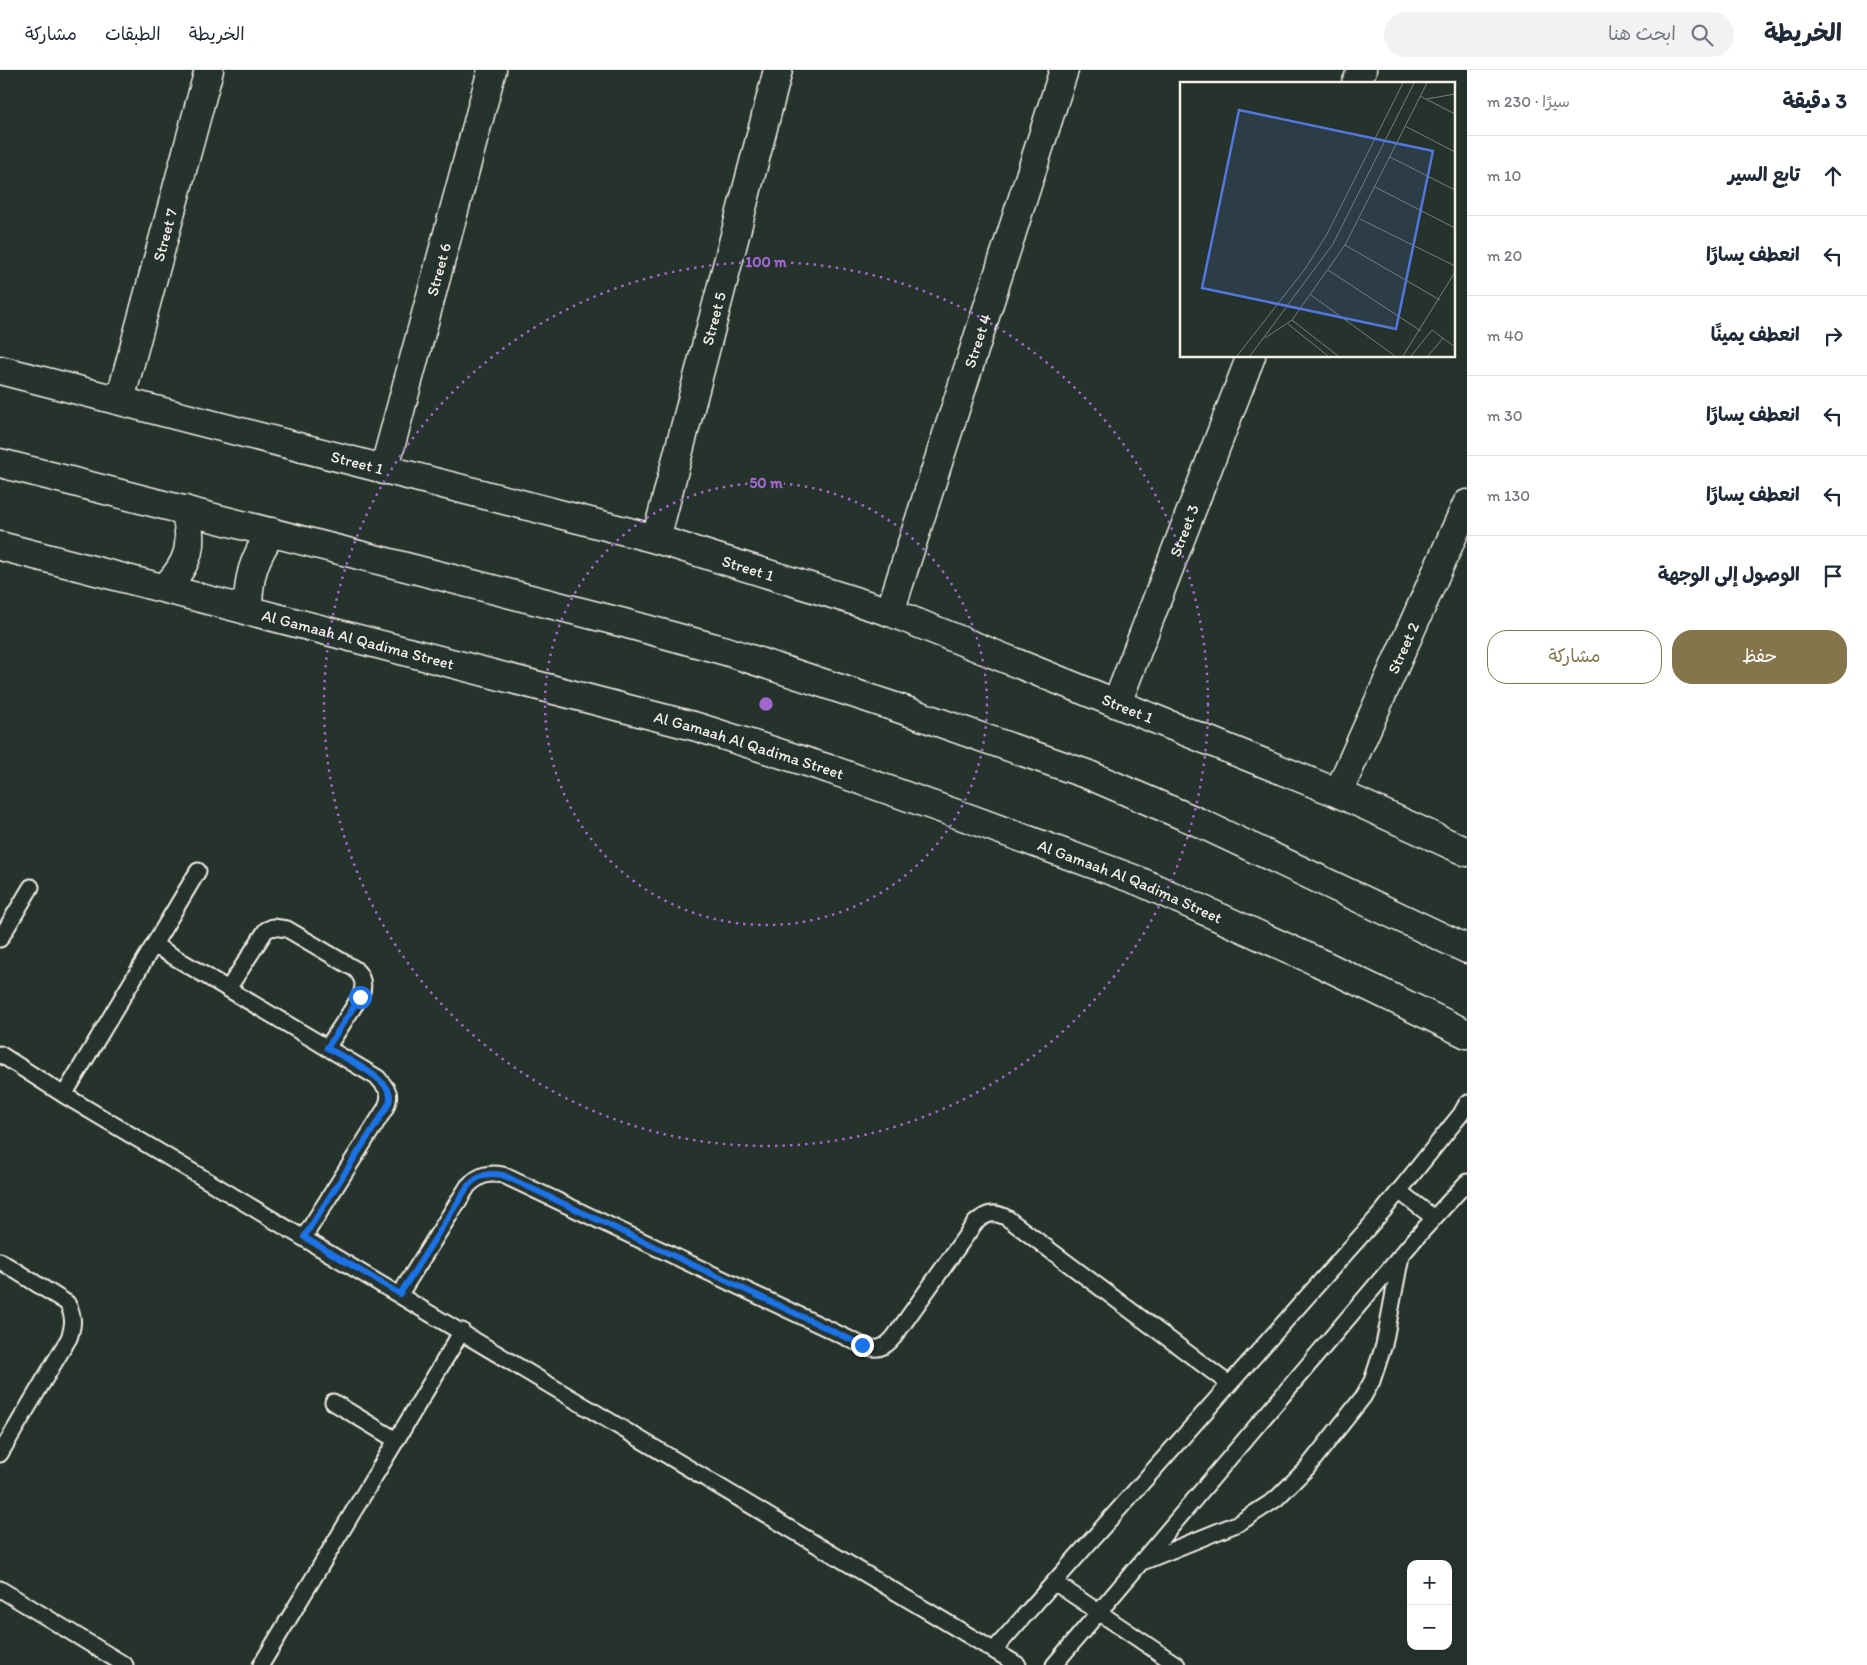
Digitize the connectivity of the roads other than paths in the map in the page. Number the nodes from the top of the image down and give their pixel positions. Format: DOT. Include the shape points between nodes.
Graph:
graph roads {
  1 [pos="209,70"];
  2 [pos="492,70"];
  3 [pos="778,70"];
  4 [pos="1064,70"];
  5 [pos="1362,70"];
  6 [pos="1357,82"];
  7 [pos="1250,358"];
  8 [pos="0,370"];
  9 [pos="120,400"];
  10 [pos="0,463"];
  11 [pos="384,470"];
  12 [pos="1467,504"];
  13 [pos="185,510"];
  14 [pos="272,532"];
  15 [pos="656,539"];
  16 [pos="0,546"];
  17 [pos="165,588"];
  18 [pos="248,611"];
  19 [pos="890,612"];
  20 [pos="1117,703"];
  21 [pos="1338,793"];
  22 [pos="1467,852"];
  23 [pos="198,871"];
  24 [pos="31,887"];
  25 [pos="0,939"];
  26 [pos="154,945"];
  27 [pos="1467,949"];
  28 [pos="228,989"];
  29 [pos="1467,1034"];
  30 [pos="327,1048"];
  31 [pos="0,1054"];
  32 [pos="64,1094"];
  33 [pos="1467,1103"];
  34 [pos="1467,1182"];
  35 [pos="1400,1192"];
  36 [pos="1434,1218"];
  37 [pos="304,1237"];
  38 [pos="1401,1255"];
  39 [pos="0,1261"];
  40 [pos="400,1294"];
  41 [pos="462,1331"];
  42 [pos="1229,1384"];
  43 [pos="333,1402"];
  44 [pos="396,1440"];
  45 [pos="0,1454"];
  46 [pos="1141,1562"];
  47 [pos="1054,1582"];
  48 [pos="0,1589"];
  49 [pos="1098,1613"];
  50 [pos="994,1650"];
  51 [pos="125,1665"];
  52 [pos="261,1665"];
  53 [pos="1018,1665"];
  54 [pos="1054,1665"];
  55 [pos="1177,1665"];
  1 -- 9 [label="street, Street 7"];
  2 -- 11 [label="street, Street 6"];
  3 -- 15 [label="street, Street 5"];
  4 -- 19 [label="street, Street 4"];
  5 -- 6 [label="street"];
  7 -- 20 [label="street, Street 3"];
  8 -- 9 [label="street, Street 1"];
  9 -- 11 [label="street, Street 1"];
  10 -- 13 [label="street"];
  11 -- 15 [label="street, Street 1"];
  12 -- 21 [label="street, Street 2"];
  13 -- 14 [label="street"];
  13 -- 17 [label="street" via="190,531 188,552 180,572"];
  14 -- 18 [label="street" via="252,569"];
  14 -- 27 [label="street" via="624,623 907,711 1089,775 1207,826"];
  15 -- 19 [label="street, Street 1"];
  16 -- 17 [label="street, Al Gamaah Al Qadima Street"];
  17 -- 18 [label="street, Al Gamaah Al Qadima Street"];
  18 -- 29 [label="street, Al Gamaah Al Qadima Street" via="687,725 829,768 1139,881"];
  19 -- 20 [label="street, Street 1"];
  20 -- 21 [label="street, Street 1"];
  21 -- 22 [label="street, Street 1"];
  23 -- 26 [label="lane"];
  24 -- 25 [label="lane"];
  26 -- 28 [label="lane"];
  26 -- 32 [label="lane"];
  28 -- 30 [label="lane"];
  28 -- 30 [label="lane" via="266,930 273,926 287,929 355,969 361,975 363,990"];
  30 -- 37 [label="lane" via="378,1078 388,1089 390,1098"];
  31 -- 32 [label="lane"];
  32 -- 37 [label="lane"];
  33 -- 35 [label="lane"];
  34 -- 36 [label="lane"];
  35 -- 36 [label="lane"];
  35 -- 42 [label="lane"];
  36 -- 38 [label="lane"];
  37 -- 40 [label="lane"];
  38 -- 46 [label="lane"];
  38 -- 46 [label="lane" via="1384,1345 1372,1380 1363,1397 1307,1468 1276,1499 1239,1523"];
  39 -- 45 [label="lane" via="67,1303 73,1314 69,1338"];
  40 -- 41 [label="lane"];
  40 -- 42 [label="lane" via="468,1186 484,1174 493,1173 862,1345 880,1349 894,1337 975,1223 990,1213 1015,1224"];
  41 -- 44 [label="lane"];
  41 -- 50 [label="lane"];
  42 -- 47 [label="lane"];
  43 -- 44 [label="lane"];
  44 -- 52 [label="lane"];
  46 -- 49 [label="lane"];
  47 -- 49 [label="lane"];
  47 -- 50 [label="lane"];
  48 -- 51 [label="lane"];
  49 -- 54 [label="lane"];
  49 -- 55 [label="lane"];
  50 -- 53 [label="lane"];
}
